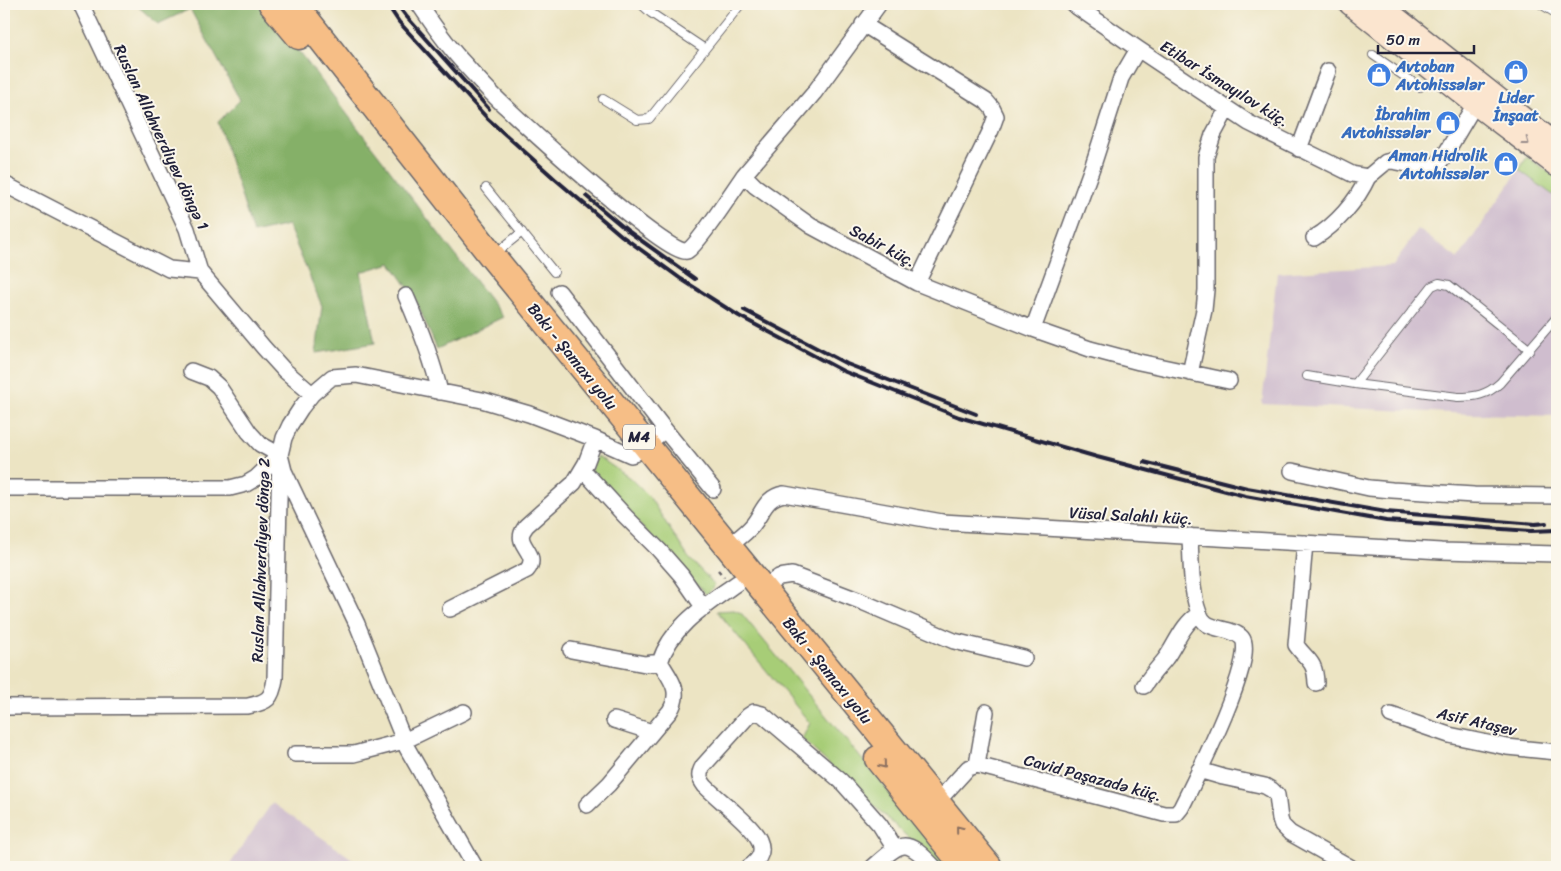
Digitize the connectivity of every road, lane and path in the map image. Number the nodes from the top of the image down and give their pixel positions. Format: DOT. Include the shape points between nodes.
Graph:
graph roads {
  1 [pos="81,4"];
  2 [pos="272,4"];
  3 [pos="294,4"];
  4 [pos="419,4"];
  5 [pos="641,4"];
  6 [pos="741,4"];
  7 [pos="879,4"];
  8 [pos="1073,4"];
  9 [pos="1350,4"];
  10 [pos="1379,4"];
  11 [pos="1542,4"];
  12 [pos="1557,14"];
  13 [pos="863,24"];
  14 [pos="705,49"];
  15 [pos="1138,49"];
  16 [pos="1373,55"];
  17 [pos="1412,68"];
  18 [pos="1328,71"];
  19 [pos="1420,86"];
  20 [pos="603,99"];
  21 [pos="1475,104"];
  22 [pos="1227,109"];
  23 [pos="1557,145"];
  24 [pos="1299,149"];
  25 [pos="1557,166"];
  26 [pos="744,175"];
  27 [pos="1368,177"];
  28 [pos="4,184"];
  29 [pos="486,188"];
  30 [pos="522,232"];
  31 [pos="1314,238"];
  32 [pos="492,256"];
  33 [pos="200,272"];
  34 [pos="554,272"];
  35 [pos="917,283"];
  36 [pos="559,292"];
  37 [pos="406,296"];
  38 [pos="1557,317"];
  39 [pos="1033,329"];
  40 [pos="1530,350"];
  41 [pos="191,371"];
  42 [pos="1190,373"];
  43 [pos="1307,376"];
  44 [pos="1230,381"];
  45 [pos="1355,384"];
  46 [pos="440,392"];
  47 [pos="312,394"];
  48 [pos="595,439"];
  49 [pos="649,443"];
  50 [pos="280,455"];
  51 [pos="583,470"];
  52 [pos="1292,471"];
  53 [pos="4,488"];
  54 [pos="713,489"];
  55 [pos="1557,496"];
  56 [pos="1190,536"];
  57 [pos="1305,543"];
  58 [pos="728,547"];
  59 [pos="1557,554"];
  60 [pos="737,582"];
  61 [pos="762,589"];
  62 [pos="704,608"];
  63 [pos="450,609"];
  64 [pos="1199,614"];
  65 [pos="571,650"];
  66 [pos="1024,658"];
  67 [pos="660,662"];
  68 [pos="1316,683"];
  69 [pos="1144,686"];
  70 [pos="4,707"];
  71 [pos="464,712"];
  72 [pos="986,712"];
  73 [pos="1391,715"];
  74 [pos="614,720"];
  75 [pos="652,732"];
  76 [pos="404,741"];
  77 [pos="1557,752"];
  78 [pos="295,754"];
  79 [pos="976,765"];
  80 [pos="1199,770"];
  81 [pos="937,802"];
  82 [pos="587,805"];
  83 [pos="895,849"];
  84 [pos="475,867"];
  85 [pos="750,867"];
  86 [pos="874,867"];
  87 [pos="934,867"];
  88 [pos="965,867"];
  89 [pos="989,867"];
  90 [pos="1350,867"];
  1 -- 33 [label="street, Ruslan Allahverdiyev döngə 1" via="187,229"];
  2 -- 49 [label="highway, Bakı - Şamaxı yolu / M4" via="327,69 486,273"];
  3 -- 32 [label="highway, Bakı - Şamaxı yolu / M4"];
  4 -- 26 [label="street" via="458,57 506,108 594,186 672,247 681,251 692,246"];
  5 -- 14 [label="lane"];
  6 -- 14 [label="lane"];
  7 -- 13 [label="street"];
  8 -- 15 [label="street, Etibar İsmayılov küç."];
  9 -- 17 [label="main road"];
  10 -- 23 [label="main road"];
  11 -- 12 [label="lane"];
  13 -- 26 [label="street" via="814,93"];
  13 -- 35 [label="street" via="986,101 996,116"];
  14 -- 20 [label="lane" via="649,119 637,120"];
  15 -- 22 [label="street, Etibar İsmayılov küç."];
  15 -- 39 [label="street" via="1116,91 1093,165"];
  16 -- 17 [label="lane"];
  17 -- 19 [label="lane"];
  17 -- 21 [label="main road"];
  18 -- 24 [label="street"];
  21 -- 25 [label="main road, one-way"];
  21 -- 27 [label="street" via="1438,164 1432,167 1391,161"];
  22 -- 24 [label="street, Etibar İsmayılov küç."];
  22 -- 42 [label="street" via="1212,134 1206,156 1206,290"];
  24 -- 27 [label="street, Etibar İsmayılov küç." via="1352,174"];
  26 -- 35 [label="street, Sabir küç." via="811,226"];
  27 -- 31 [label="street" via="1344,213"];
  28 -- 33 [label="street" via="169,269"];
  29 -- 30 [label="lane"];
  30 -- 32 [label="lane"];
  30 -- 34 [label="lane"];
  32 -- 49 [label="highway, Bakı - Şamaxı yolu / M4"];
  33 -- 47 [label="street, Ruslan Allahverdiyev döngə 1" via="284,370"];
  35 -- 39 [label="street, Sabir küç."];
  36 -- 49 [label="street"];
  37 -- 46 [label="street" via="432,360"];
  38 -- 40 [label="lane"];
  39 -- 42 [label="street, Sabir küç." via="1090,349"];
  40 -- 45 [label="lane" via="1500,383 1482,395 1458,397"];
  40 -- 45 [label="lane" via="1450,285 1439,283 1432,286"];
  41 -- 50 [label="street" via="209,378 219,387 260,444"];
  42 -- 44 [label="street, Sabir küç."];
  43 -- 45 [label="lane"];
  46 -- 47 [label="street, Ruslan Allahverdiyev döngə 2" via="356,375 332,377"];
  46 -- 48 [label="street, Ruslan Allahverdiyev döngə 2" via="510,408"];
  47 -- 50 [label="street, Ruslan Allahverdiyev döngə 2" via="290,425"];
  48 -- 49 [label="street, Ruslan Allahverdiyev döngə 2" via="626,453"];
  48 -- 51 [label="street"];
  49 -- 54 [label="street"];
  49 -- 58 [label="highway, Bakı - Şamaxı yolu / M4"];
  49 -- 60 [label="highway, Bakı - Şamaxı yolu / M4"];
  50 -- 53 [label="street" via="256,478 230,488"];
  50 -- 70 [label="street, Ruslan Allahverdiyev döngə 2" via="275,679 273,691 267,699 248,706"];
  50 -- 76 [label="street" via="284,471 357,624"];
  51 -- 62 [label="street" via="681,575"];
  51 -- 63 [label="street" via="574,483 521,534 532,560 531,566"];
  52 -- 55 [label="street" via="1369,488"];
  56 -- 57 [label="street, Vüsal Salahlı küç."];
  56 -- 58 [label="street, Vüsal Salahlı küç." via="942,522 784,494 775,495 751,527"];
  56 -- 64 [label="street" via="1192,581"];
  57 -- 59 [label="street, Vüsal Salahlı küç."];
  57 -- 68 [label="street" via="1296,645 1312,664"];
  58 -- 61 [label="highway, Bakı - Şamaxı yolu / M4"];
  60 -- 62 [label="street"];
  60 -- 88 [label="highway, Bakı - Şamaxı yolu / M4, one-way"];
  61 -- 66 [label="street" via="779,577 792,575 954,641"];
  61 -- 81 [label="highway, Bakı - Şamaxı yolu / M4"];
  62 -- 67 [label="street" via="671,638"];
  64 -- 69 [label="street" via="1189,622"];
  64 -- 80 [label="street, Cavid Paşazadə küç." via="1210,625 1237,634 1245,646 1239,678"];
  65 -- 67 [label="street" via="645,664"];
  67 -- 75 [label="street" via="675,687 676,701"];
  71 -- 76 [label="street"];
  72 -- 79 [label="street"];
  73 -- 77 [label="street, Asif Ataşev" via="1449,736"];
  74 -- 75 [label="street"];
  75 -- 82 [label="street"];
  76 -- 78 [label="street" via="354,754"];
  76 -- 84 [label="street"];
  79 -- 80 [label="street, Cavid Paşazadə küç." via="1164,814 1176,814 1181,808"];
  79 -- 81 [label="street" via="968,768"];
  80 -- 90 [label="street" via="1272,790 1277,795 1282,825 1290,833"];
  89 -- 81 [label="highway, Bakı - Şamaxı yolu / M4, one-way"];
  83 -- 85 [label="street" via="880,825 841,781 762,714 754,712 699,773 705,786 754,830 761,854"];
  83 -- 86 [label="street"];
  83 -- 87 [label="street" via="911,847"];
}
